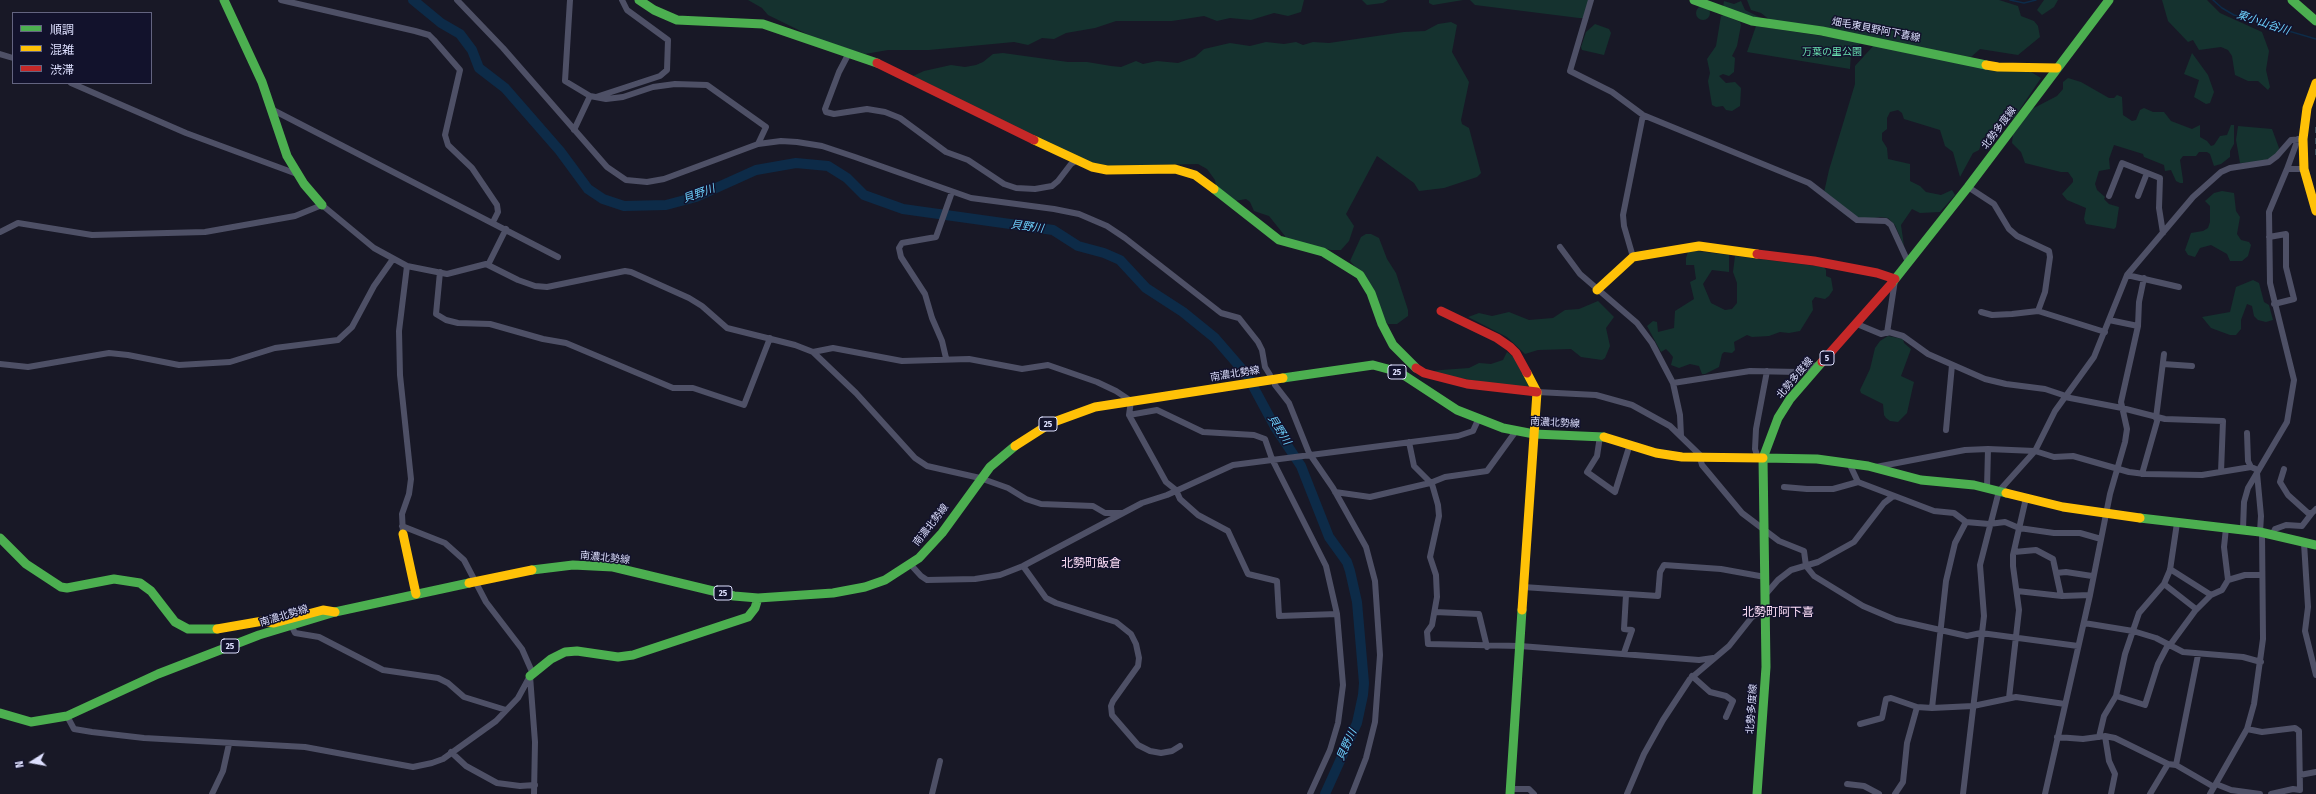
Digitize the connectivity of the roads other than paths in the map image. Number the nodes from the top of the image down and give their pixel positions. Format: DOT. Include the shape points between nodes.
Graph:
graph roads {
  1 [pos="224,0"];
  2 [pos="281,0"];
  3 [pos="457,0"];
  4 [pos="570,0"];
  5 [pos="622,0"];
  6 [pos="639,0"];
  7 [pos="1591,0"];
  8 [pos="1694,0"];
  9 [pos="2109,0"];
  10 [pos="2292,0"];
  11 [pos="2316,21"];
  12 [pos="849,53"];
  13 [pos="0,54"];
  14 [pos="12,58"];
  15 [pos="2057,68"];
  16 [pos="2316,83"];
  17 [pos="73,84"];
  18 [pos="592,97"];
  19 [pos="273,110"];
  20 [pos="1643,115"];
  21 [pos="574,130"];
  22 [pos="2300,139"];
  23 [pos="758,144"];
  24 [pos="1076,161"];
  25 [pos="2304,168"];
  26 [pos="2287,169"];
  27 [pos="2146,173"];
  28 [pos="297,174"];
  29 [pos="1968,187"];
  30 [pos="952,193"];
  31 [pos="2109,196"];
  32 [pos="2138,196"];
  33 [pos="322,205"];
  34 [pos="2316,211"];
  35 [pos="492,222"];
  36 [pos="506,229"];
  37 [pos="0,232"];
  38 [pos="2163,233"];
  39 [pos="2268,237"];
  40 [pos="1560,247"];
  41 [pos="558,257"];
  42 [pos="1633,257"];
  43 [pos="393,259"];
  44 [pos="1908,262"];
  45 [pos="488,265"];
  46 [pos="407,266"];
  47 [pos="440,272"];
  48 [pos="2127,275"];
  49 [pos="2144,278"];
  50 [pos="1895,279"];
  51 [pos="2180,287"];
  52 [pos="1597,290"];
  53 [pos="2274,304"];
  54 [pos="1441,311"];
  55 [pos="2038,311"];
  56 [pos="1980,312"];
  57 [pos="2109,320"];
  58 [pos="1858,324"];
  59 [pos="2138,326"];
  60 [pos="2105,332"];
  61 [pos="1888,333"];
  62 [pos="770,338"];
  63 [pos="813,352"];
  64 [pos="2164,354"];
  65 [pos="946,358"];
  66 [pos="1822,363"];
  67 [pos="0,364"];
  68 [pos="2163,364"];
  69 [pos="1952,366"];
  70 [pos="2192,366"];
  71 [pos="1767,371"];
  72 [pos="1268,377"];
  73 [pos="1673,383"];
  74 [pos="1275,385"];
  75 [pos="1537,392"];
  76 [pos="2065,396"];
  77 [pos="1132,401"];
  78 [pos="2122,408"];
  79 [pos="1129,415"];
  80 [pos="2157,418"];
  81 [pos="1478,420"];
  82 [pos="1516,430"];
  83 [pos="1946,430"];
  84 [pos="2247,433"];
  85 [pos="1534,434"];
  86 [pos="1600,436"];
  87 [pos="1681,436"];
  88 [pos="1409,442"];
  89 [pos="1630,444"];
  90 [pos="1988,449"];
  91 [pos="2035,451"];
  92 [pos="1309,453"];
  93 [pos="1272,458"];
  94 [pos="1702,458"];
  95 [pos="1760,458"];
  96 [pos="1849,463"];
  97 [pos="1873,467"];
  98 [pos="2251,467"];
  99 [pos="2119,469"];
  100 [pos="2284,469"];
  101 [pos="2257,471"];
  102 [pos="2221,472"];
  103 [pos="2142,474"];
  104 [pos="980,478"];
  105 [pos="1858,482"];
  106 [pos="1430,483"];
  107 [pos="1784,487"];
  108 [pos="1987,488"];
  109 [pos="1176,490"];
  110 [pos="1999,491"];
  111 [pos="1335,492"];
  112 [pos="1892,497"];
  113 [pos="2026,498"];
  114 [pos="2314,511"];
  115 [pos="1122,513"];
  116 [pos="2106,514"];
  117 [pos="1966,522"];
  118 [pos="2177,523"];
  119 [pos="1989,524"];
  120 [pos="2019,528"];
  121 [pos="2226,528"];
  122 [pos="2243,529"];
  123 [pos="402,530"];
  124 [pos="1764,530"];
  125 [pos="2261,532"];
  126 [pos="2272,535"];
  127 [pos="0,538"];
  128 [pos="2101,539"];
  129 [pos="2304,543"];
  130 [pos="2316,545"];
  131 [pos="2014,552"];
  132 [pos="911,565"];
  133 [pos="1023,566"];
  134 [pos="1806,566"];
  135 [pos="2170,569"];
  136 [pos="2056,573"];
  137 [pos="2262,575"];
  138 [pos="2092,576"];
  139 [pos="1765,577"];
  140 [pos="2228,580"];
  141 [pos="2164,584"];
  142 [pos="1523,587"];
  143 [pos="2017,591"];
  144 [pos="416,594"];
  145 [pos="1626,595"];
  146 [pos="1765,595"];
  147 [pos="2090,595"];
  148 [pos="2211,595"];
  149 [pos="2061,596"];
  150 [pos="758,598"];
  151 [pos="2196,609"];
  152 [pos="1766,610"];
  153 [pos="335,612"];
  154 [pos="1435,612"];
  155 [pos="1337,614"];
  156 [pos="2084,624"];
  157 [pos="290,625"];
  158 [pos="1940,629"];
  159 [pos="2133,631"];
  160 [pos="1981,633"];
  161 [pos="2015,638"];
  162 [pos="2169,645"];
  163 [pos="1520,646"];
  164 [pos="2078,646"];
  165 [pos="1487,647"];
  166 [pos="1624,653"];
  167 [pos="2198,655"];
  168 [pos="1713,658"];
  169 [pos="2261,662"];
  170 [pos="532,675"];
  171 [pos="2316,675"];
  172 [pos="1692,676"];
  173 [pos="2116,696"];
  174 [pos="2009,698"];
  175 [pos="2065,704"];
  176 [pos="1973,706"];
  177 [pos="1917,707"];
  178 [pos="1932,708"];
  179 [pos="506,710"];
  180 [pos="0,713"];
  181 [pos="68,716"];
  182 [pos="1726,717"];
  183 [pos="1860,724"];
  184 [pos="2247,729"];
  185 [pos="2057,737"];
  186 [pos="2102,737"];
  187 [pos="229,744"];
  188 [pos="1180,746"];
  189 [pos="451,752"];
  190 [pos="940,761"];
  191 [pos="2168,764"];
  192 [pos="2176,765"];
  193 [pos="2316,772"];
  194 [pos="2300,775"];
  195 [pos="1847,784"];
  196 [pos="535,785"];
  197 [pos="2215,785"];
  198 [pos="1510,792"];
  199 [pos="2299,792"];
  200 [pos="212,794"];
  201 [pos="534,794"];
  202 [pos="932,794"];
  203 [pos="1310,794"];
  204 [pos="1352,794"];
  205 [pos="1534,794"];
  206 [pos="1627,794"];
  207 [pos="1756,794"];
  208 [pos="1879,794"];
  209 [pos="1895,794"];
  210 [pos="1963,794"];
  211 [pos="2046,794"];
  212 [pos="2111,794"];
  213 [pos="2150,794"];
  214 [pos="2210,794"];
  215 [pos="2260,794"];
  216 [pos="2271,794"];
  1 -- 19 [label="street"];
  2 -- 35 [label="street" via="414,31 429,35 434,40 460,70 445,135 448,145 472,168 497,205 498,212"];
  3 -- 21 [label="street" via="503,48"];
  4 -- 18 [label="street" via="565,81"];
  5 -- 18 [label="street" via="628,10 668,40 667,70 660,76"];
  6 -- 12 [label="street" via="677,20 764,24"];
  7 -- 20 [label="street" via="1570,71 1612,92"];
  8 -- 15 [label="street, 畑毛東貝野阿下喜線" via="1752,21 1822,31 1998,67"];
  9 -- 15 [label="street, 北勢多度線 / 5"];
  10 -- 11 [label="street"];
  12 -- 24 [label="street" via="878,63"];
  12 -- 24 [label="street" via="836,79 826,112 834,114 867,109 900,118 946,152 968,160 1004,184 1016,188 1035,189 1052,186"];
  13 -- 14 [label="street"];
  15 -- 29 [label="street, 北勢多度線 / 5"];
  16 -- 22 [label="street"];
  17 -- 28 [label="street" via="186,133"];
  18 -- 21 [label="street"];
  18 -- 23 [label="street" via="606,100 653,87 675,84 707,85 766,127"];
  19 -- 28 [label="street" via="287,156"];
  19 -- 35 [label="street"];
  20 -- 42 [label="street" via="1623,215"];
  20 -- 44 [label="street" via="1809,183 1857,220 1886,221 1891,225"];
  21 -- 23 [label="street" via="617,176 633,181 664,179"];
  22 -- 25 [label="street"];
  22 -- 26 [label="street"];
  22 -- 38 [label="street" via="2291,140 2269,162 2230,168 2213,178 2193,197"];
  23 -- 30 [label="street" via="781,141 822,146"];
  24 -- 75 [label="street" via="1106,170 1175,169 1195,175 1279,240 1323,252 1360,275 1371,293 1393,345 1414,367 1424,373 1467,384"];
  25 -- 26 [label="street"];
  25 -- 34 [label="street"];
  26 -- 39 [label="street" via="2269,212"];
  27 -- 31 [label="street" via="2122,163"];
  27 -- 32 [label="street"];
  27 -- 38 [label="street" via="2160,178 2159,208"];
  28 -- 33 [label="street"];
  29 -- 44 [label="street, 北勢多度線 / 5"];
  29 -- 55 [label="street" via="1994,204 2009,229 2017,236 2049,251 2045,292"];
  30 -- 65 [label="street" via="936,237 902,243 899,248 901,257 925,294"];
  30 -- 72 [label="street" via="1079,214 1107,226 1149,255 1221,313 1239,318 1262,350"];
  33 -- 37 [label="street" via="295,216 205,232 92,235 18,223"];
  33 -- 43 [label="street" via="374,248"];
  35 -- 36 [label="street"];
  36 -- 41 [label="street"];
  36 -- 45 [label="street"];
  38 -- 48 [label="street"];
  39 -- 53 [label="street" via="2270,283"];
  39 -- 53 [label="street" via="2286,234 2286,267 2294,299"];
  40 -- 52 [label="street" via="1580,274"];
  42 -- 50 [label="street" via="1699,246 1814,261"];
  42 -- 52 [label="street"];
  43 -- 46 [label="street"];
  43 -- 67 [label="street" via="374,286 352,327 338,340 275,348 230,362 179,365 109,354 28,367"];
  44 -- 50 [label="street, 北勢多度線 / 5"];
  45 -- 47 [label="street" via="469,267 447,274"];
  45 -- 62 [label="street" via="524,282 547,287 625,271 631,272 689,298 727,328"];
  46 -- 47 [label="street"];
  46 -- 123 [label="street" via="400,306 399,356 411,483 402,514"];
  47 -- 62 [label="street" via="436,314 446,320 490,324 566,343 673,388 693,388 744,405"];
  48 -- 49 [label="street"];
  48 -- 57 [label="street"];
  49 -- 51 [label="street"];
  49 -- 59 [label="street" via="2139,297"];
  50 -- 58 [label="street, 北勢多度線 / 5"];
  50 -- 61 [label="street"];
  52 -- 73 [label="street" via="1637,323 1652,343"];
  53 -- 101 [label="street" via="2294,380 2287,422"];
  54 -- 75 [label="street" via="1510,347 1516,353"];
  55 -- 56 [label="street" via="1992,315"];
  55 -- 60 [label="street"];
  57 -- 59 [label="street"];
  57 -- 60 [label="street"];
  58 -- 61 [label="street" via="1881,334"];
  58 -- 66 [label="street, 北勢多度線 / 5"];
  59 -- 78 [label="street" via="2126,377"];
  60 -- 76 [label="street" via="2094,357"];
  61 -- 69 [label="street" via="1903,336 1928,354"];
  62 -- 63 [label="street"];
  63 -- 65 [label="street" via="833,348 902,360"];
  63 -- 104 [label="street" via="856,393 915,458 927,466"];
  64 -- 68 [label="street"];
  65 -- 77 [label="street" via="969,359 1022,369 1048,365 1097,382"];
  66 -- 71 [label="street" via="1798,372"];
  66 -- 95 [label="street, 北勢多度線 / 5" via="1790,399 1778,418"];
  68 -- 70 [label="street"];
  68 -- 80 [label="street"];
  69 -- 76 [label="street" via="1985,379 2045,389"];
  69 -- 83 [label="street"];
  71 -- 73 [label="street" via="1734,373"];
  71 -- 95 [label="street" via="1756,429 1755,449"];
  72 -- 77 [label="street, 南濃北勢線 / 25"];
  72 -- 81 [label="street, 南濃北勢線 / 25" via="1356,366 1382,367 1406,376 1447,404"];
  73 -- 87 [label="street" via="1680,415"];
  74 -- 92 [label="street" via="1288,403"];
  75 -- 85 [label="street"];
  75 -- 87 [label="street" via="1596,395 1614,399 1658,418"];
  76 -- 78 [label="street"];
  76 -- 91 [label="street"];
  77 -- 79 [label="street"];
  77 -- 104 [label="street, 南濃北勢線 / 25" via="1095,407 1051,423 1010,449"];
  78 -- 80 [label="street"];
  78 -- 99 [label="street" via="2127,431"];
  79 -- 93 [label="street" via="1157,410 1203,432 1260,436 1265,439"];
  79 -- 109 [label="street" via="1166,482"];
  80 -- 102 [label="street" via="2223,421"];
  80 -- 103 [label="street"];
  81 -- 82 [label="street, 南濃北勢線 / 25"];
  81 -- 88 [label="street" via="1470,433"];
  82 -- 85 [label="street, 南濃北勢線 / 25"];
  82 -- 106 [label="street" via="1487,471 1445,477"];
  84 -- 98 [label="street" via="2248,461"];
  85 -- 86 [label="street, 南濃北勢線 / 25"];
  85 -- 142 [label="street"];
  86 -- 89 [label="street, 南濃北勢線 / 25"];
  86 -- 89 [label="street" via="1597,456 1587,472 1615,492"];
  87 -- 94 [label="street"];
  88 -- 92 [label="street"];
  88 -- 106 [label="street" via="1414,466"];
  89 -- 94 [label="street, 南濃北勢線 / 25" via="1663,454"];
  90 -- 91 [label="street"];
  90 -- 97 [label="street" via="1965,450"];
  90 -- 108 [label="street"];
  91 -- 99 [label="street" via="2054,457 2073,456"];
  91 -- 110 [label="street"];
  92 -- 93 [label="street"];
  92 -- 111 [label="street"];
  93 -- 109 [label="street" via="1233,464"];
  93 -- 155 [label="street" via="1326,566"];
  94 -- 95 [label="street, 南濃北勢線 / 25"];
  94 -- 124 [label="street" via="1702,465 1742,513"];
  95 -- 96 [label="street, 南濃北勢線" via="1800,458"];
  95 -- 124 [label="street, 北勢多度線 / 5"];
  96 -- 97 [label="street, 南濃北勢線"];
  96 -- 105 [label="street"];
  97 -- 108 [label="street, 南濃北勢線" via="1921,480"];
  98 -- 101 [label="street"];
  98 -- 102 [label="street"];
  99 -- 103 [label="street"];
  99 -- 116 [label="street"];
  100 -- 114 [label="street" via="2280,482 2288,496 2308,513"];
  101 -- 122 [label="street" via="2245,498"];
  101 -- 125 [label="street"];
  102 -- 103 [label="street" via="2202,475"];
  104 -- 115 [label="street" via="1041,504 1093,506 1106,513"];
  104 -- 132 [label="street, 南濃北勢線 / 25" via="942,533"];
  105 -- 107 [label="street" via="1833,489"];
  105 -- 112 [label="street" via="1882,490"];
  106 -- 111 [label="street" via="1370,497"];
  106 -- 154 [label="street" via="1439,516 1430,557 1437,581"];
  108 -- 110 [label="street, 南濃北勢線"];
  109 -- 115 [label="street"];
  109 -- 155 [label="street" via="1180,499 1198,515 1228,531 1248,574 1277,581 1278,616"];
  110 -- 113 [label="street, 南濃北勢線"];
  110 -- 119 [label="street"];
  111 -- 204 [label="street" via="1370,560 1379,630 1380,655 1375,722 1366,758"];
  112 -- 117 [label="street" via="1934,511 1954,513"];
  112 -- 134 [label="street" via="1884,503 1854,542"];
  113 -- 116 [label="street, 南濃北勢線"];
  113 -- 120 [label="street"];
  114 -- 126 [label="street" via="2302,526 2286,525 2275,528"];
  115 -- 133 [label="street"];
  116 -- 118 [label="street, 南濃北勢線"];
  116 -- 128 [label="street"];
  117 -- 119 [label="street"];
  117 -- 158 [label="street" via="1955,543 1946,581"];
  118 -- 121 [label="street, 南濃北勢線"];
  118 -- 135 [label="street"];
  119 -- 120 [label="street" via="2005,522"];
  119 -- 160 [label="street" via="1980,566 1984,616"];
  120 -- 128 [label="street" via="2054,533 2080,533"];
  120 -- 131 [label="street"];
  121 -- 122 [label="street, 南濃北勢線"];
  121 -- 140 [label="street" via="2224,546"];
  122 -- 125 [label="street, 南濃北勢線"];
  123 -- 144 [label="street"];
  123 -- 170 [label="street" via="445,543 464,560 486,602 522,649"];
  124 -- 134 [label="street" via="1779,540 1804,550"];
  124 -- 139 [label="street, 北勢多度線 / 5"];
  125 -- 126 [label="street, 南濃北勢線"];
  125 -- 137 [label="street"];
  126 -- 129 [label="street, 南濃北勢線"];
  127 -- 153 [label="street" via="26,564 61,588 114,579 140,583 150,591 175,622 188,629 237,627 263,621 274,623 323,610"];
  128 -- 138 [label="street"];
  129 -- 130 [label="street, 南濃北勢線"];
  129 -- 171 [label="street" via="2308,607 2305,632"];
  131 -- 136 [label="street" via="2036,550 2053,559"];
  131 -- 143 [label="street" via="2013,566"];
  132 -- 133 [label="street" via="921,576 938,581 1000,575"];
  132 -- 150 [label="street, 南濃北勢線 / 25" via="885,580 849,591"];
  133 -- 188 [label="street" via="1046,598 1116,622 1131,634 1136,644 1138,666 1110,706 1112,714 1138,745 1150,751 1161,753"];
  134 -- 146 [label="street" via="1792,570 1778,580"];
  134 -- 158 [label="street" via="1814,576 1863,606 1896,620"];
  135 -- 141 [label="street"];
  135 -- 148 [label="street"];
  136 -- 138 [label="street"];
  136 -- 149 [label="street"];
  137 -- 140 [label="street" via="2245,575"];
  137 -- 169 [label="street" via="2264,639"];
  138 -- 147 [label="street"];
  139 -- 145 [label="street" via="1722,569 1664,565 1660,572 1658,596"];
  139 -- 146 [label="street, 北勢多度線 / 5"];
  140 -- 148 [label="street" via="2222,590"];
  141 -- 151 [label="street"];
  141 -- 159 [label="street" via="2139,613"];
  142 -- 145 [label="street"];
  142 -- 163 [label="street"];
  143 -- 149 [label="street"];
  143 -- 161 [label="street" via="2019,610"];
  144 -- 150 [label="street, 南濃北勢線 / 25, bridge" via="532,570 572,566 613,567 734,596"];
  144 -- 153 [label="street, 南濃北勢線 / 25"];
  145 -- 166 [label="street" via="1624,629 1632,630"];
  146 -- 152 [label="street, 北勢多度線 / 5"];
  147 -- 149 [label="street"];
  147 -- 156 [label="street"];
  148 -- 151 [label="street"];
  150 -- 170 [label="street" via="755,608 748,617 633,655 565,652 551,659"];
  151 -- 162 [label="street"];
  152 -- 168 [label="street" via="1752,617 1729,646"];
  152 -- 207 [label="street, 北勢多度線 / 5" via="1766,667"];
  153 -- 157 [label="street, 南濃北勢線 / 25"];
  154 -- 165 [label="street" via="1479,614"];
  154 -- 165 [label="street" via="1432,625 1427,632 1428,644"];
  155 -- 203 [label="street" via="1342,647 1342,702 1330,750"];
  156 -- 159 [label="street"];
  156 -- 164 [label="street"];
  157 -- 179 [label="street" via="294,633 319,637 383,670 438,678 464,697"];
  157 -- 181 [label="street, 南濃北勢線 / 25" via="189,661"];
  158 -- 160 [label="street" via="1967,636"];
  158 -- 178 [label="street"];
  159 -- 162 [label="street"];
  159 -- 173 [label="street"];
  160 -- 161 [label="street"];
  160 -- 176 [label="street"];
  161 -- 164 [label="street"];
  161 -- 174 [label="street"];
  162 -- 167 [label="street" via="2183,652"];
  162 -- 173 [label="street" via="2158,664 2145,705"];
  163 -- 165 [label="street"];
  163 -- 166 [label="street"];
  163 -- 198 [label="street"];
  164 -- 175 [label="street"];
  166 -- 168 [label="street" via="1698,660"];
  167 -- 169 [label="street" via="2243,657"];
  167 -- 192 [label="street"];
  168 -- 172 [label="street"];
  169 -- 184 [label="street"];
  170 -- 179 [label="street" via="518,698"];
  170 -- 196 [label="street"];
  172 -- 182 [label="street" via="1710,692 1726,696 1733,701"];
  172 -- 206 [label="street" via="1644,754"];
  173 -- 186 [label="street" via="2104,716"];
  174 -- 175 [label="street"];
  174 -- 176 [label="street"];
  175 -- 185 [label="street"];
  176 -- 178 [label="street"];
  176 -- 210 [label="street"];
  177 -- 178 [label="street"];
  177 -- 183 [label="street" via="1891,698 1886,699 1882,718"];
  177 -- 209 [label="street" via="1907,743 1903,782"];
  179 -- 189 [label="street" via="496,721"];
  180 -- 181 [label="street, 南濃北勢線 / 25" via="31,722"];
  181 -- 187 [label="street" via="74,729 144,738"];
  184 -- 194 [label="street" via="2262,732 2298,729"];
  184 -- 197 [label="street"];
  185 -- 186 [label="street" via="2083,740"];
  185 -- 211 [label="street"];
  186 -- 191 [label="street" via="2115,738"];
  186 -- 212 [label="street" via="2115,774"];
  187 -- 189 [label="street" via="305,747 413,766 432,764"];
  187 -- 200 [label="street" via="223,771"];
  189 -- 196 [label="street" via="471,769 497,783"];
  190 -- 202 [label="street"];
  191 -- 192 [label="street"];
  191 -- 213 [label="street"];
  192 -- 197 [label="street"];
  193 -- 194 [label="street"];
  194 -- 199 [label="street"];
  195 -- 208 [label="street" via="1864,786"];
  196 -- 201 [label="street"];
  197 -- 214 [label="street"];
  197 -- 215 [label="street"];
  198 -- 205 [label="street" via="1529,789"];
  199 -- 216 [label="street"];
}
